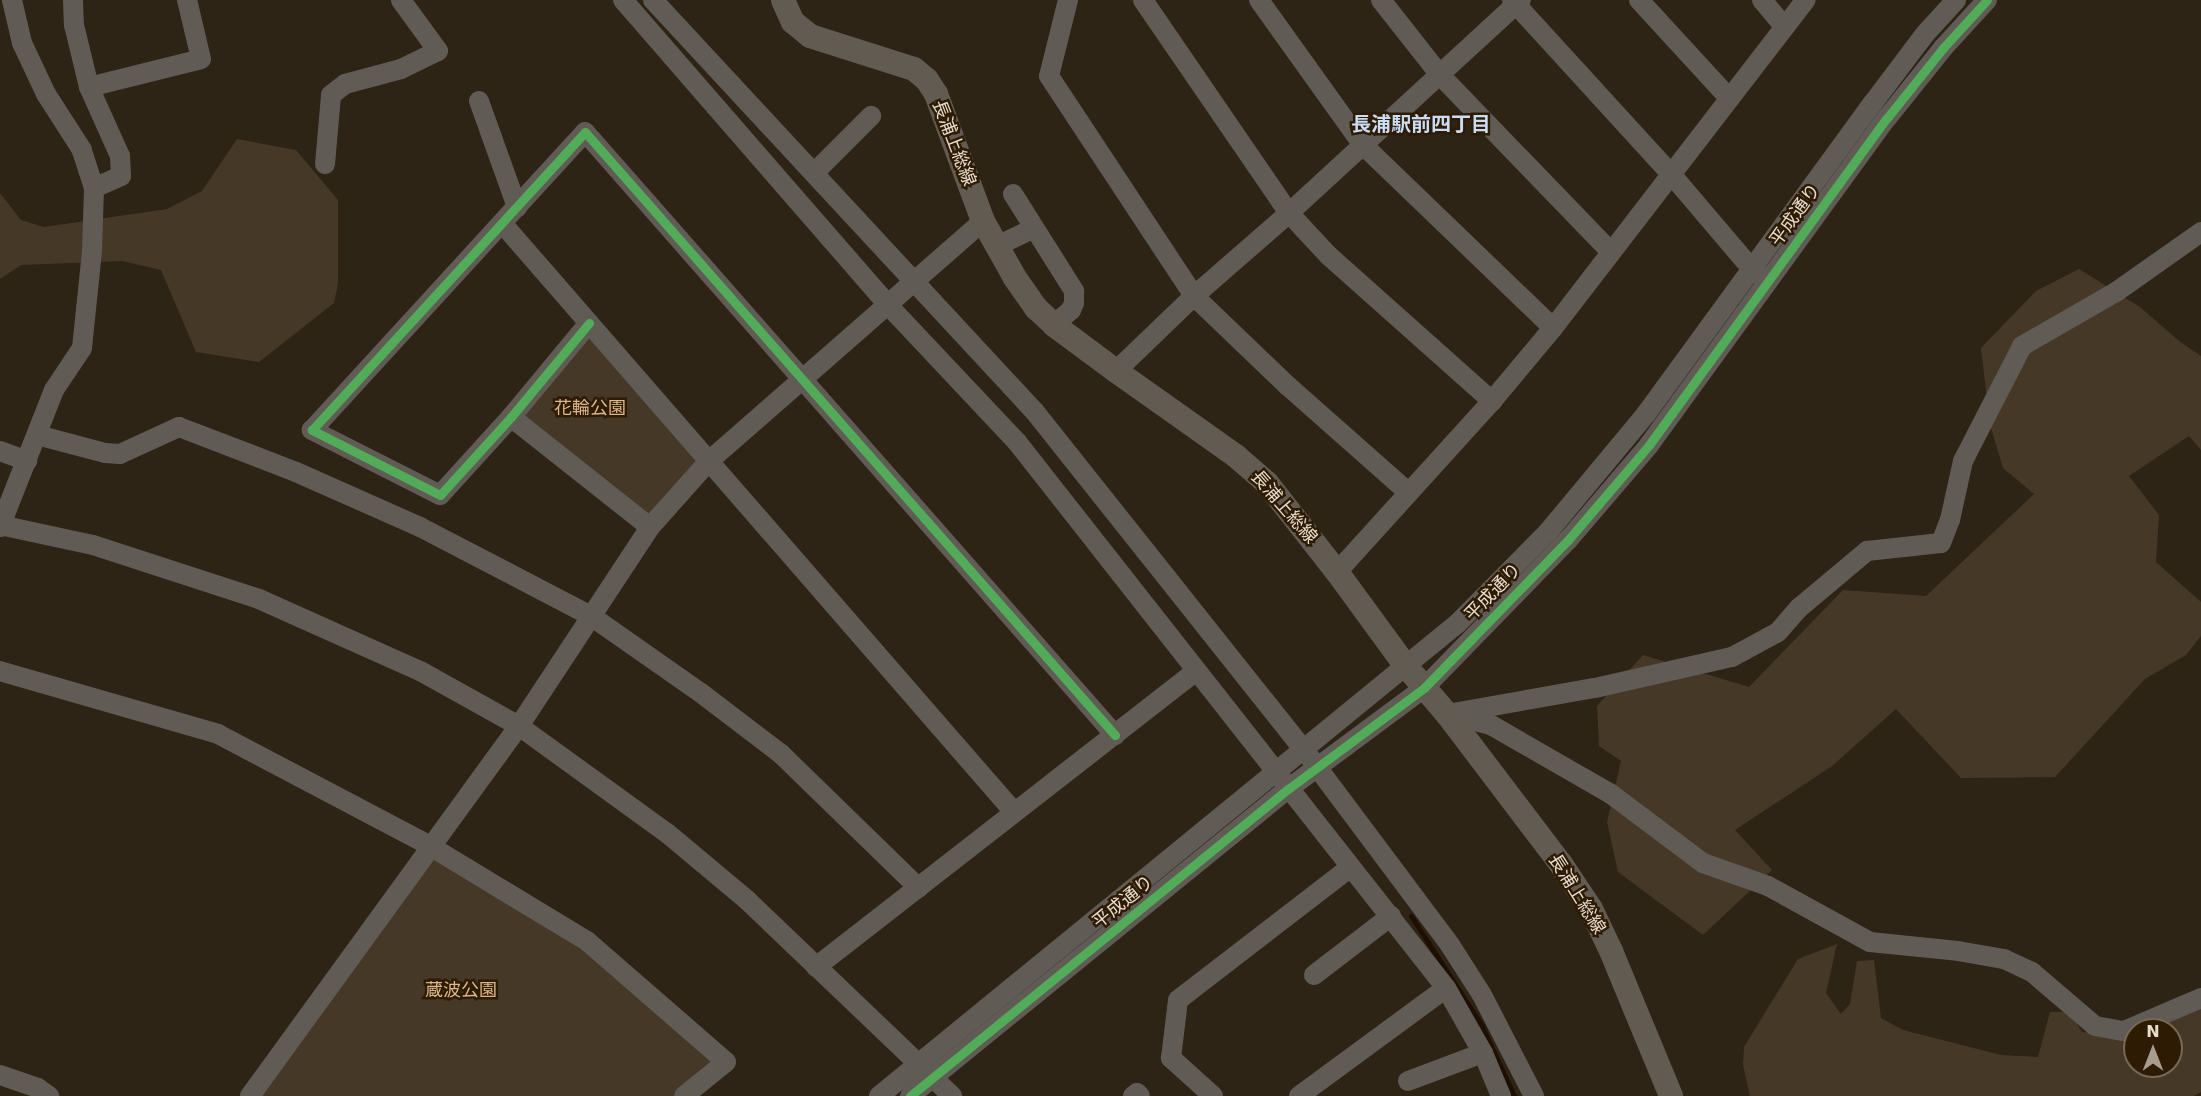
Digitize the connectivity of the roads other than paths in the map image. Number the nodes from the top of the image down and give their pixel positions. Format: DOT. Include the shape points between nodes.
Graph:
graph roads {
  1 [pos="12,0"];
  2 [pos="73,0"];
  3 [pos="187,0"];
  4 [pos="401,0"];
  5 [pos="623,0"];
  6 [pos="653,0"];
  7 [pos="783,0"];
  8 [pos="1068,0"];
  9 [pos="1143,0"];
  10 [pos="1259,0"];
  11 [pos="1381,0"];
  12 [pos="1639,0"];
  13 [pos="1762,0"];
  14 [pos="1806,0"];
  15 [pos="1956,0"];
  16 [pos="1987,0"];
  17 [pos="1516,1"];
  18 [pos="1785,27"];
  19 [pos="1440,75"];
  20 [pos="89,87"];
  21 [pos="1729,98"];
  22 [pos="479,101"];
  23 [pos="871,116"];
  24 [pos="1362,144"];
  25 [pos="325,164"];
  26 [pos="814,173"];
  27 [pos="1671,174"];
  28 [pos="94,188"];
  29 [pos="1013,195"];
  30 [pos="517,207"];
  31 [pos="1289,213"];
  32 [pos="984,220"];
  33 [pos="502,223"];
  34 [pos="1034,228"];
  35 [pos="2201,232"];
  36 [pos="997,246"];
  37 [pos="1611,252"];
  38 [pos="1751,268"];
  39 [pos="1768,281"];
  40 [pos="913,282"];
  41 [pos="1194,296"];
  42 [pos="887,304"];
  43 [pos="589,322"];
  44 [pos="1054,325"];
  45 [pos="1553,328"];
  46 [pos="1116,371"];
  47 [pos="802,378"];
  48 [pos="1492,401"];
  49 [pos="511,417"];
  50 [pos="37,435"];
  51 [pos="0,451"];
  52 [pos="27,461"];
  53 [pos="709,461"];
  54 [pos="1408,492"];
  55 [pos="0,526"];
  56 [pos="650,527"];
  57 [pos="1337,572"];
  58 [pos="591,616"];
  59 [pos="1405,665"];
  60 [pos="0,671"];
  61 [pos="1196,671"];
  62 [pos="1424,688"];
  63 [pos="1447,714"];
  64 [pos="519,726"];
  65 [pos="1115,735"];
  66 [pos="1303,750"];
  67 [pos="1317,767"];
  68 [pos="1275,774"];
  69 [pos="1288,789"];
  70 [pos="1014,812"];
  71 [pos="430,846"];
  72 [pos="1351,867"];
  73 [pos="919,888"];
  74 [pos="1390,916"];
  75 [pos="816,967"];
  76 [pos="1314,975"];
  77 [pos="1446,988"];
  78 [pos="2201,998"];
  79 [pos="1483,1053"];
  80 [pos="927,1070"];
  81 [pos="0,1075"];
  82 [pos="1408,1081"];
  83 [pos="49,1096"];
  84 [pos="250,1096"];
  85 [pos="684,1096"];
  86 [pos="879,1096"];
  87 [pos="910,1096"];
  88 [pos="952,1096"];
  89 [pos="1133,1096"];
  90 [pos="1140,1096"];
  91 [pos="1213,1096"];
  92 [pos="1299,1096"];
  93 [pos="1501,1096"];
  94 [pos="1534,1096"];
  95 [pos="1671,1096"];
  1 -- 28 [label="street" via="22,43 46,94 82,150"];
  2 -- 20 [label="street" via="74,25"];
  3 -- 20 [label="street" via="201,59"];
  4 -- 25 [label="street" via="438,51 401,69 345,84 331,95"];
  5 -- 42 [label="street"];
  6 -- 26 [label="street"];
  7 -- 32 [label="main road, 長浦上総線" via="793,22 810,36 914,69 927,80 936,94"];
  8 -- 41 [label="street" via="1049,76"];
  9 -- 31 [label="street"];
  10 -- 24 [label="street"];
  11 -- 19 [label="street"];
  12 -- 21 [label="street"];
  13 -- 18 [label="street"];
  14 -- 18 [label="street"];
  15 -- 38 [label="street, 平成通り" via="1925,34"];
  16 -- 39 [label="street, 平成通り" via="1887,118"];
  17 -- 19 [label="street"];
  17 -- 27 [label="street"];
  18 -- 21 [label="street"];
  19 -- 24 [label="street"];
  19 -- 37 [label="street"];
  20 -- 28 [label="street" via="120,156 121,176"];
  21 -- 27 [label="street"];
  22 -- 30 [label="street"];
  23 -- 26 [label="street"];
  24 -- 31 [label="street"];
  24 -- 45 [label="street"];
  26 -- 40 [label="street"];
  27 -- 37 [label="street"];
  27 -- 38 [label="street"];
  28 -- 50 [label="street" via="82,348 54,390"];
  29 -- 34 [label="street"];
  30 -- 33 [label="street"];
  30 -- 47 [label="street" via="585,132"];
  31 -- 41 [label="street"];
  31 -- 48 [label="street" via="1328,255"];
  32 -- 36 [label="main road, 長浦上総線"];
  32 -- 40 [label="street"];
  33 -- 43 [label="street"];
  33 -- 49 [label="street" via="312,430 440,495"];
  34 -- 36 [label="street"];
  34 -- 44 [label="street" via="1074,291 1071,310"];
  35 -- 63 [label="street" via="2116,292 2022,346 1963,461 1941,543 1867,551 1799,608 1778,632 1732,657 1595,688"];
  36 -- 44 [label="main road, 長浦上総線" via="1036,308"];
  37 -- 45 [label="street"];
  38 -- 39 [label="street"];
  38 -- 59 [label="street, 平成通り" via="1646,414 1548,532 1457,624"];
  39 -- 62 [label="street, 平成通り" via="1642,453 1568,540"];
  40 -- 42 [label="street"];
  40 -- 66 [label="street" via="1035,412"];
  41 -- 46 [label="street"];
  41 -- 54 [label="street"];
  42 -- 47 [label="street"];
  42 -- 61 [label="street" via="1017,442"];
  43 -- 49 [label="street"];
  43 -- 53 [label="street"];
  44 -- 46 [label="main road, 長浦上総線"];
  45 -- 48 [label="street"];
  46 -- 57 [label="main road, 長浦上総線" via="1236,456 1267,483"];
  47 -- 53 [label="street"];
  47 -- 65 [label="street"];
  48 -- 54 [label="street"];
  49 -- 56 [label="street"];
  50 -- 52 [label="street"];
  50 -- 58 [label="street" via="120,454 179,427 296,472 420,527"];
  51 -- 52 [label="street"];
  52 -- 55 [label="street"];
  53 -- 56 [label="street"];
  53 -- 70 [label="street"];
  54 -- 57 [label="street"];
  55 -- 64 [label="street" via="93,545 260,599 422,672"];
  56 -- 58 [label="street"];
  57 -- 59 [label="main road, 長浦上総線"];
  58 -- 64 [label="street"];
  58 -- 73 [label="street" via="781,754"];
  59 -- 62 [label="main road, 長浦上総線"];
  59 -- 66 [label="street, 平成通り"];
  60 -- 71 [label="street" via="218,734"];
  61 -- 65 [label="street"];
  61 -- 68 [label="street"];
  62 -- 63 [label="main road, 長浦上総線"];
  62 -- 67 [label="street, 平成通り"];
  63 -- 78 [label="street" via="1491,725 1611,794 1703,863 1768,886 1870,942 2004,959 2032,972 2096,1026 2124,1031"];
  63 -- 95 [label="main road, 長浦上総線" via="1591,909"];
  64 -- 71 [label="street"];
  64 -- 75 [label="street" via="667,833 747,900"];
  65 -- 70 [label="street"];
  66 -- 67 [label="street"];
  66 -- 68 [label="street, 平成通り"];
  67 -- 69 [label="street, 平成通り"];
  67 -- 94 [label="street" via="1450,945 1482,995"];
  68 -- 69 [label="street"];
  68 -- 80 [label="street, 平成通り"];
  69 -- 72 [label="street"];
  69 -- 80 [label="street, 平成通り"];
  70 -- 73 [label="street"];
  71 -- 84 [label="street"];
  71 -- 85 [label="street" via="587,940 726,1062"];
  72 -- 74 [label="street"];
  72 -- 91 [label="street" via="1178,1000 1171,1058"];
  73 -- 75 [label="street"];
  74 -- 76 [label="street"];
  74 -- 77 [label="street"];
  75 -- 80 [label="street"];
  77 -- 79 [label="street"];
  77 -- 92 [label="street"];
  79 -- 82 [label="street"];
  79 -- 93 [label="street"];
  80 -- 86 [label="street, 平成通り"];
  80 -- 87 [label="street, 平成通り"];
  80 -- 88 [label="street"];
  81 -- 83 [label="street" via="38,1088"];
  89 -- 90 [label="street"];
}
